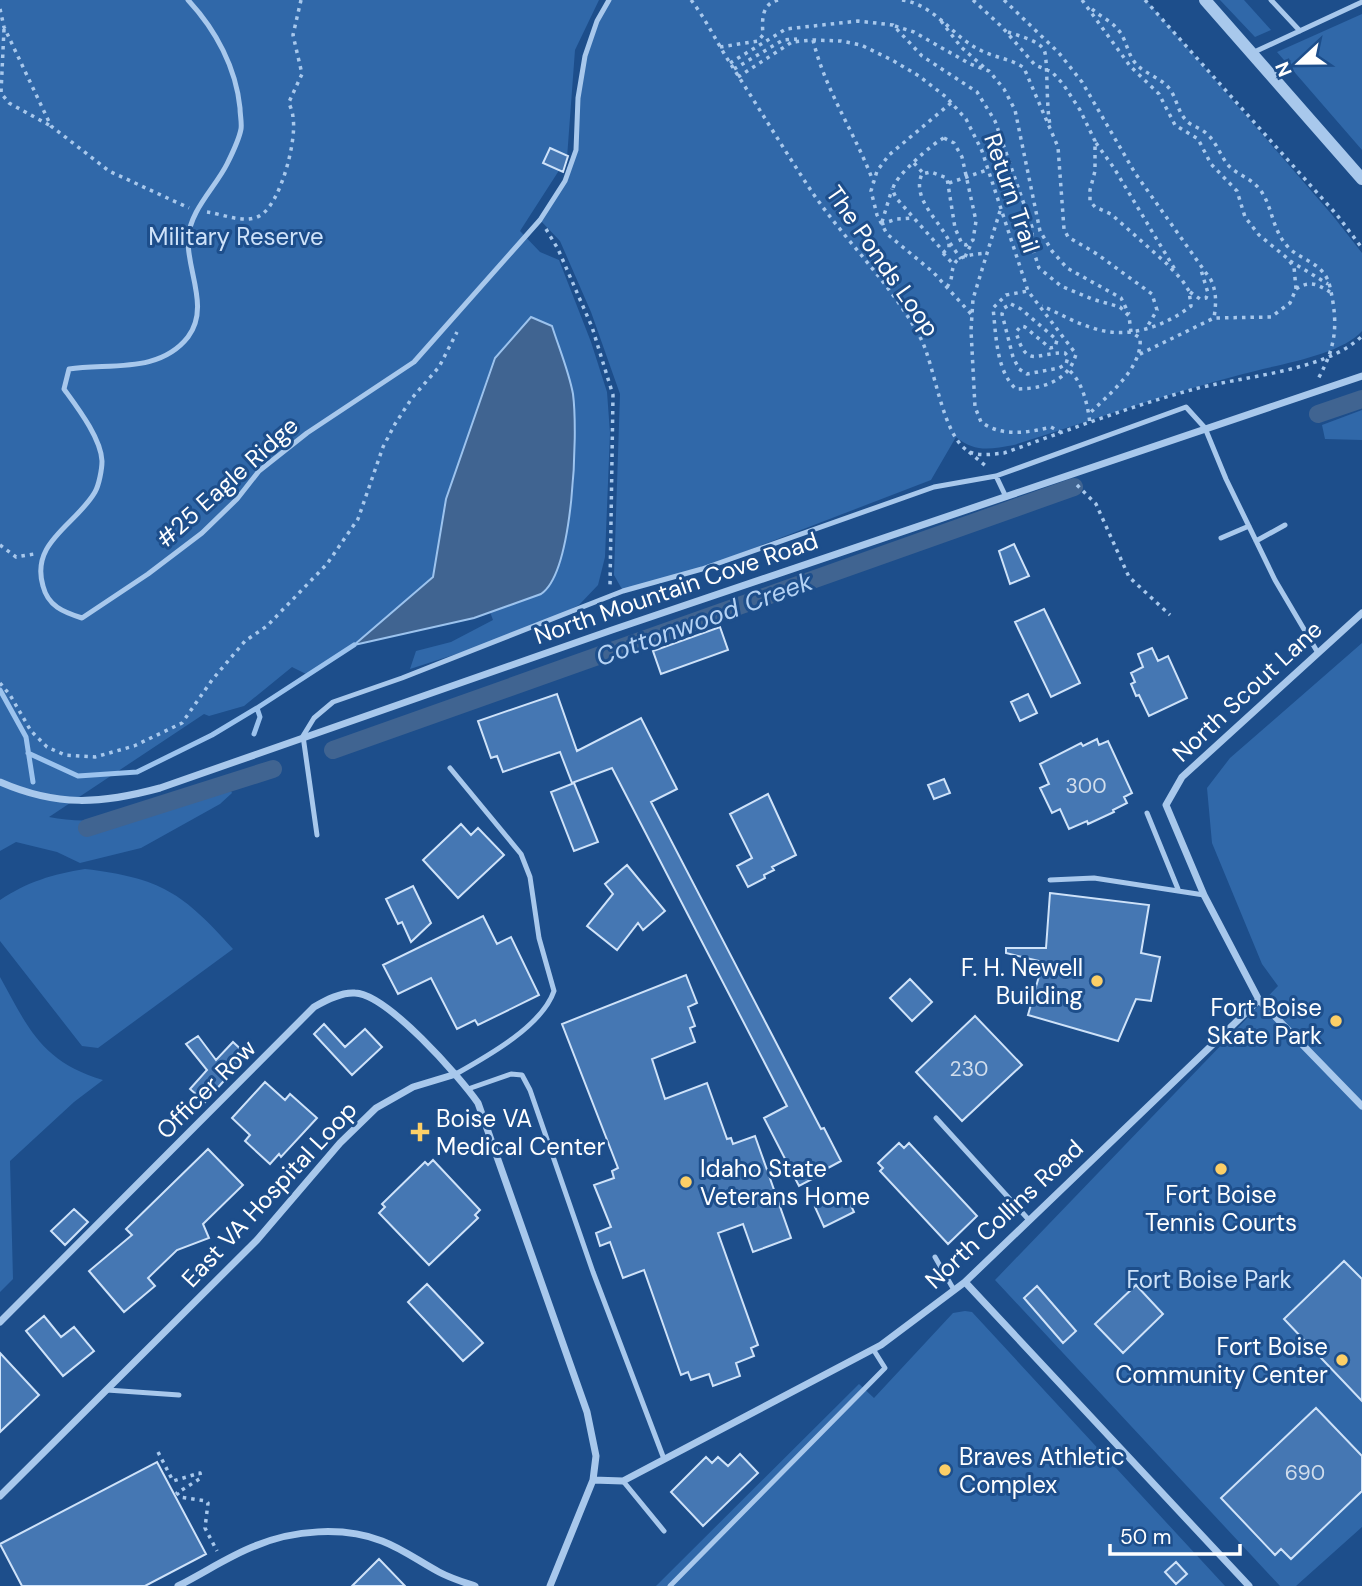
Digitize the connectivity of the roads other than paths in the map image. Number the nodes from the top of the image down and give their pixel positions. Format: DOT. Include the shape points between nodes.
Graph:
graph roads {
  1 [pos="188,0"];
  2 [pos="609,0"];
  3 [pos="1205,0"];
  4 [pos="1271,0"];
  5 [pos="1362,2"];
  6 [pos="1300,31"];
  7 [pos="1252,53"];
  8 [pos="1362,179"];
  9 [pos="1362,376"];
  10 [pos="1205,428"];
  11 [pos="996,476"];
  12 [pos="1006,497"];
  13 [pos="1284,525"];
  14 [pos="1248,526"];
  15 [pos="1221,538"];
  16 [pos="1256,541"];
  17 [pos="1362,613"];
  18 [pos="1318,653"];
  19 [pos="303,736"];
  20 [pos="450,768"];
  21 [pos="0,782"];
  22 [pos="1147,813"];
  23 [pos="317,835"];
  24 [pos="1050,880"];
  25 [pos="1178,889"];
  26 [pos="1204,895"];
  27 [pos="1259,1000"];
  28 [pos="456,1074"];
  29 [pos="468,1089"];
  30 [pos="1362,1106"];
  31 [pos="936,1118"];
  32 [pos="1030,1220"];
  33 [pos="935,1257"];
  34 [pos="965,1282"];
  35 [pos="954,1290"];
  36 [pos="0,1322"];
  37 [pos="873,1349"];
  38 [pos="107,1390"];
  39 [pos="179,1395"];
  40 [pos="664,1460"];
  41 [pos="593,1480"];
  42 [pos="623,1481"];
  43 [pos="0,1496"];
  44 [pos="664,1531"];
  45 [pos="178,1586"];
  46 [pos="475,1586"];
  47 [pos="550,1586"];
  48 [pos="670,1586"];
  49 [pos="1249,1586"];
  1 -- 2 [label="lane, #25 Eagle Ridge" via="213,31 227,59 238,90 241,128 227,165 197,211 188,237 199,305 188,336 162,359 69,369 64,389 90,425 102,459 96,491 43,552 40,576 46,597 60,611 82,618 202,533 259,471 307,433 414,362 540,220 565,181 576,150 585,56"];
  3 -- 7 [label="street"];
  4 -- 6 [label="lane"];
  5 -- 6 [label="lane"];
  6 -- 7 [label="lane"];
  7 -- 8 [label="street"];
  9 -- 10 [label="street, North Mountain Cove Road"];
  10 -- 11 [label="lane" via="1186,407"];
  10 -- 12 [label="street, North Mountain Cove Road"];
  10 -- 14 [label="lane"];
  11 -- 12 [label="lane"];
  11 -- 19 [label="lane" via="934,487 702,569 610,596 333,702 314,718"];
  12 -- 19 [label="street, North Mountain Cove Road"];
  13 -- 16 [label="lane"];
  14 -- 15 [label="lane"];
  14 -- 16 [label="lane"];
  16 -- 18 [label="lane"];
  17 -- 18 [label="street, North Scout Lane"];
  18 -- 26 [label="street, North Scout Lane" via="1182,777 1167,804"];
  19 -- 21 [label="street, North Mountain Cove Road" via="160,788 117,798 54,799"];
  19 -- 23 [label="lane"];
  20 -- 28 [label="lane" via="521,854 554,991 544,1012 524,1030"];
  22 -- 25 [label="lane"];
  24 -- 25 [label="lane" via="1094,878"];
  25 -- 26 [label="lane"];
  26 -- 27 [label="street"];
  27 -- 30 [label="street"];
  27 -- 32 [label="street, North Collins Road"];
  28 -- 29 [label="street"];
  28 -- 36 [label="street, Officer Row" via="375,1000 355,992 328,998"];
  28 -- 38 [label="street, East VA Hospital Loop" via="413,1087 376,1108 257,1240"];
  29 -- 40 [label="lane" via="511,1074 522,1075 530,1090"];
  29 -- 41 [label="street" via="478,1103 587,1412 596,1457"];
  31 -- 32 [label="lane"];
  32 -- 34 [label="street, North Collins Road"];
  33 -- 35 [label="lane"];
  34 -- 35 [label="street, North Collins Road"];
  34 -- 49 [label="street"];
  35 -- 37 [label="street, North Collins Road"];
  37 -- 40 [label="street, North Collins Road"];
  37 -- 48 [label="lane" via="885,1368"];
  38 -- 39 [label="lane"];
  38 -- 43 [label="street, East VA Hospital Loop"];
  40 -- 42 [label="street, North Collins Road"];
  41 -- 42 [label="street, North Collins Road"];
  41 -- 47 [label="street"];
  42 -- 44 [label="lane"];
  45 -- 46 [label="street" via="256,1545 325,1532 381,1540 441,1574"];
}
